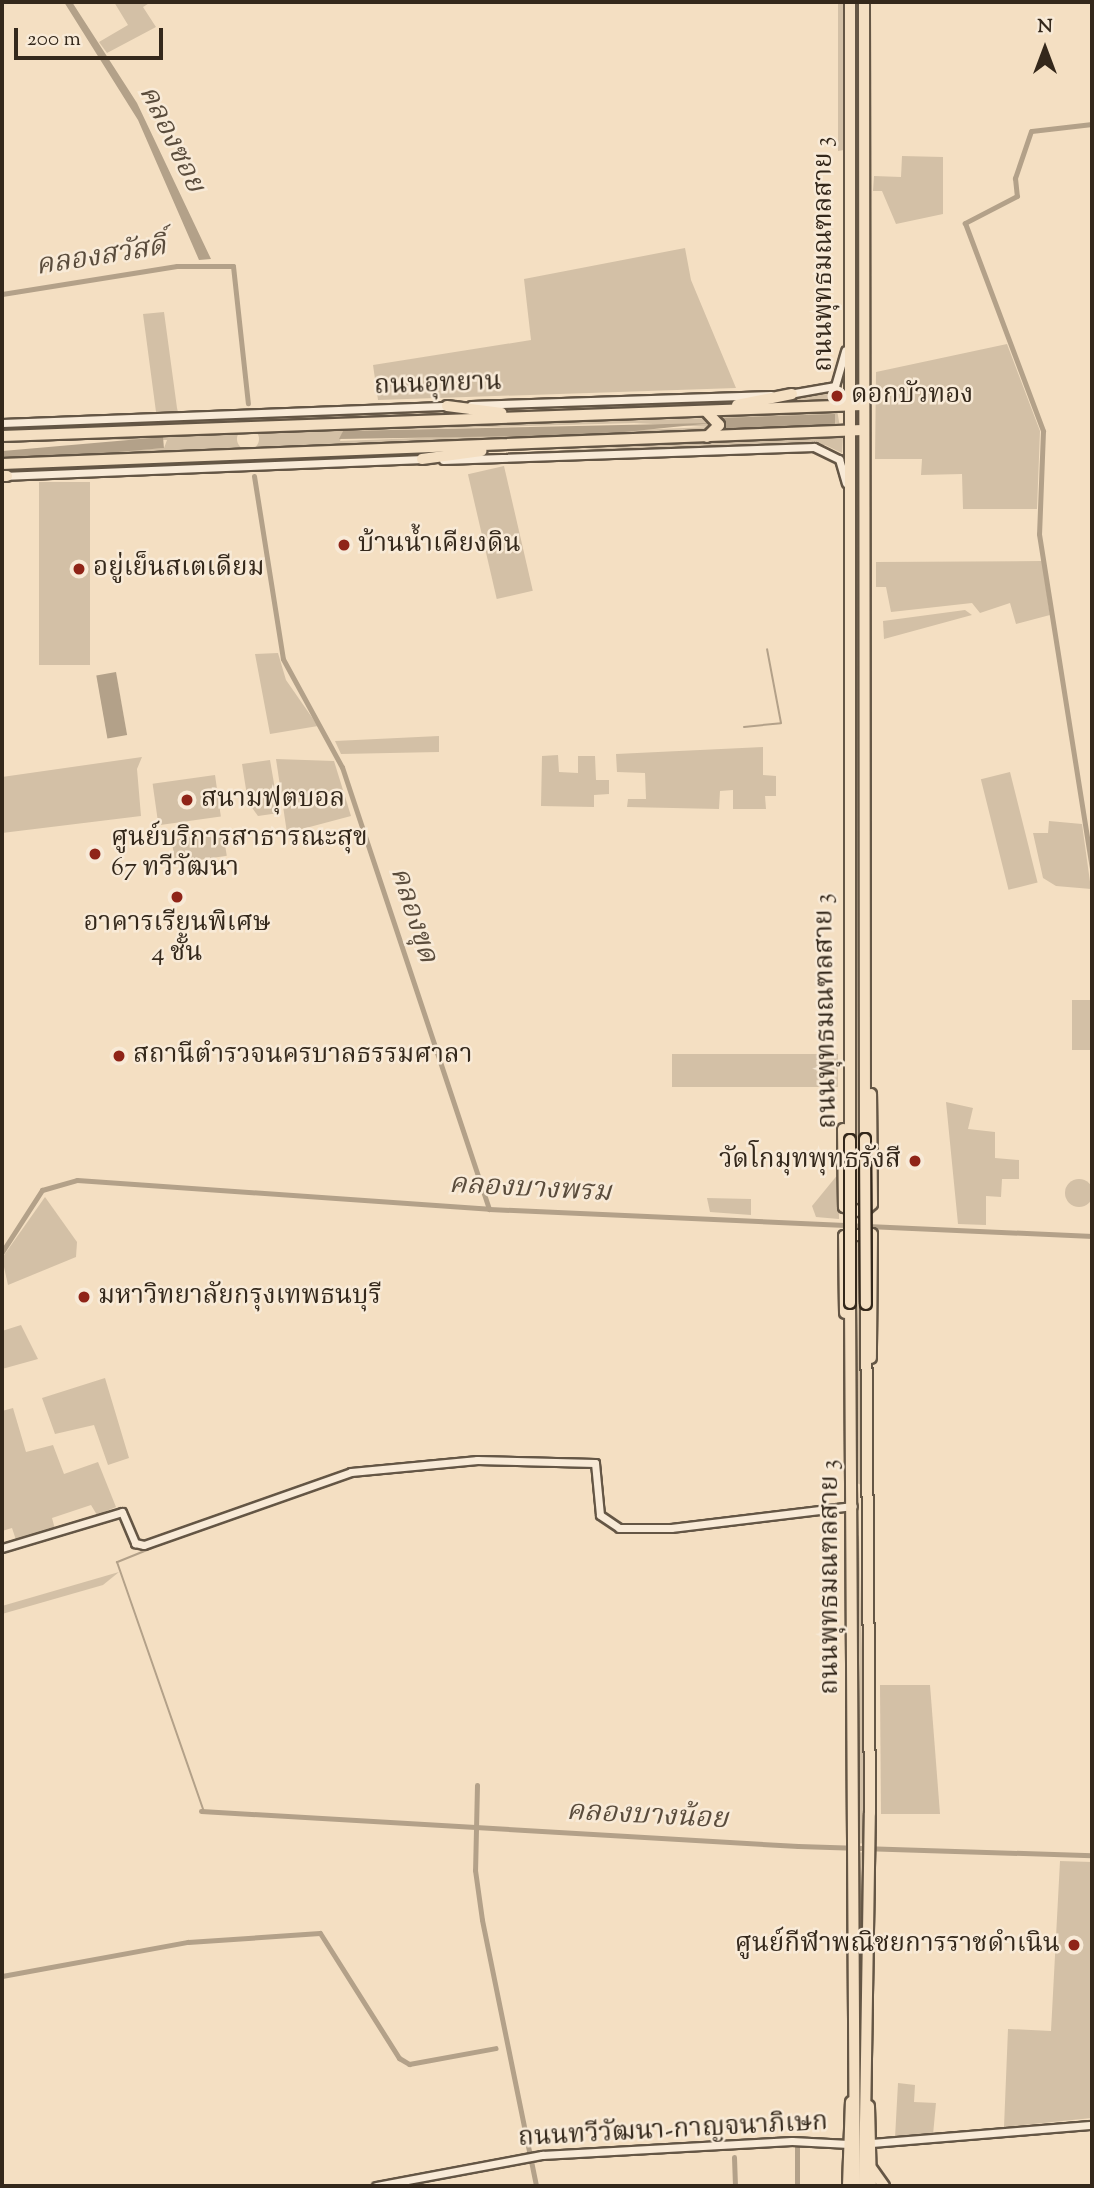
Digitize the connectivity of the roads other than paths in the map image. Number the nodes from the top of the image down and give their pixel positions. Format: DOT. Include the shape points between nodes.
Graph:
graph roads {
  1 [pos="850,2"];
  2 [pos="864,2"];
  3 [pos="846,282"];
  4 [pos="862,282"];
  5 [pos="845,351"];
  6 [pos="792,394"];
  7 [pos="847,405"];
  8 [pos="862,405"];
  9 [pos="447,406"];
  10 [pos="706,411"];
  11 [pos="692,412"];
  12 [pos="524,417"];
  13 [pos="2,423"];
  14 [pos="862,430"];
  15 [pos="847,431"];
  16 [pos="2,436"];
  17 [pos="705,438"];
  18 [pos="513,445"];
  19 [pos="422,459"];
  20 [pos="2,464"];
  21 [pos="4,476"];
  22 [pos="846,485"];
  23 [pos="864,1052"];
  24 [pos="848,1053"];
  25 [pos="849,1371"];
  26 [pos="867,1372"];
  27 [pos="853,1484"];
  28 [pos="870,1488"];
  29 [pos="870,1502"];
  30 [pos="853,1506"];
  31 [pos="853,1520"];
  32 [pos="853,1534"];
  33 [pos="870,1536"];
  34 [pos="2,1548"];
  35 [pos="852,2055"];
  36 [pos="867,2055"];
  37 [pos="852,2098"];
  38 [pos="867,2098"];
  39 [pos="1092,2125"];
  40 [pos="872,2143"];
  41 [pos="849,2144"];
  42 [pos="872,2168"];
  43 [pos="376,2186"];
  44 [pos="848,2186"];
  45 [pos="855,2186"];
  46 [pos="864,2186"];
  47 [pos="872,2186"];
  48 [pos="884,2186"];
  1 -- 3 [label="main road, ถนนพุทธมณฑลสาย 3"];
  2 -- 4 [label="main road, ถนนพุทธมณฑลสาย 3"];
  3 -- 4 [label="main road" via="857,288"];
  3 -- 5 [label="main road, ถนนพุทธมณฑลสาย 3"];
  4 -- 8 [label="main road, ถนนพุทธมณฑลสาย 3"];
  5 -- 6 [label="street, ถนนอุทยาน" via="835,386"];
  5 -- 7 [label="main road, ถนนพุทธมณฑลสาย 3"];
  6 -- 9 [label="street, ถนนอุทยาน"];
  6 -- 11 [label="main road"];
  7 -- 8 [label="main road, ถนนอุทยาน"];
  7 -- 10 [label="main road, ถนนอุทยาน"];
  7 -- 15 [label="main road, ถนนพุทธมณฑลสาย 3"];
  8 -- 14 [label="main road, ถนนพุทธมณฑลสาย 3"];
  9 -- 12 [label="main road"];
  9 -- 13 [label="street, ถนนอุทยาน"];
  10 -- 11 [label="main road, ถนนอุทยาน"];
  10 -- 17 [label="main road" via="719,425"];
  11 -- 12 [label="main road, ถนนอุทยาน"];
  12 -- 16 [label="main road, ถนนอุทยาน"];
  14 -- 15 [label="main road"];
  14 -- 23 [label="main road, ถนนพุทธมณฑลสาย 3"];
  15 -- 17 [label="main road"];
  15 -- 22 [label="main road, ถนนพุทธมณฑลสาย 3"];
  17 -- 18 [label="main road"];
  18 -- 19 [label="main road"];
  18 -- 20 [label="main road"];
  19 -- 21 [label="street"];
  19 -- 22 [label="street" via="814,447 839,459"];
  22 -- 24 [label="main road, ถนนพุทธมณฑลสาย 3"];
  23 -- 24 [label="main road" via="872,1203 856,1213 844,1207"];
  23 -- 26 [label="main road, ถนนพุทธมณฑลสาย 3, bridge"];
  24 -- 25 [label="main road, ถนนพุทธมณฑลสาย 3, bridge"];
  25 -- 26 [label="main road" via="843,1243 859,1232 873,1239 874,1346"];
  25 -- 27 [label="main road, ถนนพุทธมณฑลสาย 3"];
  26 -- 28 [label="main road, ถนนพุทธมณฑลสาย 3"];
  27 -- 28 [label="main road"];
  27 -- 30 [label="main road, ถนนพุทธมณฑลสาย 3"];
  28 -- 29 [label="main road, ถนนพุทธมณฑลสาย 3"];
  28 -- 30 [label="main road"];
  29 -- 31 [label="main road"];
  29 -- 33 [label="main road, ถนนพุทธมณฑลสาย 3"];
  30 -- 31 [label="main road, ถนนพุทธมณฑลสาย 3"];
  30 -- 34 [label="street" via="671,1528 619,1528 600,1515 595,1463 477,1460 351,1472 144,1545 135,1543 122,1512"];
  31 -- 32 [label="main road, ถนนพุทธมณฑลสาย 3"];
  32 -- 33 [label="main road"];
  32 -- 35 [label="main road, ถนนพุทธมณฑลสาย 3"];
  33 -- 36 [label="main road, ถนนพุทธมณฑลสาย 3"];
  35 -- 36 [label="main road"];
  35 -- 37 [label="main road, ถนนพุทธมณฑลสาย 3"];
  36 -- 38 [label="main road, ถนนพุทธมณฑลสาย 3"];
  37 -- 41 [label="main road"];
  37 -- 45 [label="main road, ถนนพุทธมณฑลสาย 3"];
  38 -- 40 [label="main road"];
  38 -- 46 [label="main road, ถนนพุทธมณฑลสาย 3"];
  39 -- 40 [label="street"];
  40 -- 42 [label="main road"];
  41 -- 43 [label="street, ถนนทวีวัฒนา-กาญจนาภิเษก" via="768,2142 542,2155"];
  41 -- 44 [label="main road"];
  42 -- 47 [label="main road"];
  42 -- 48 [label="main road"];
}
